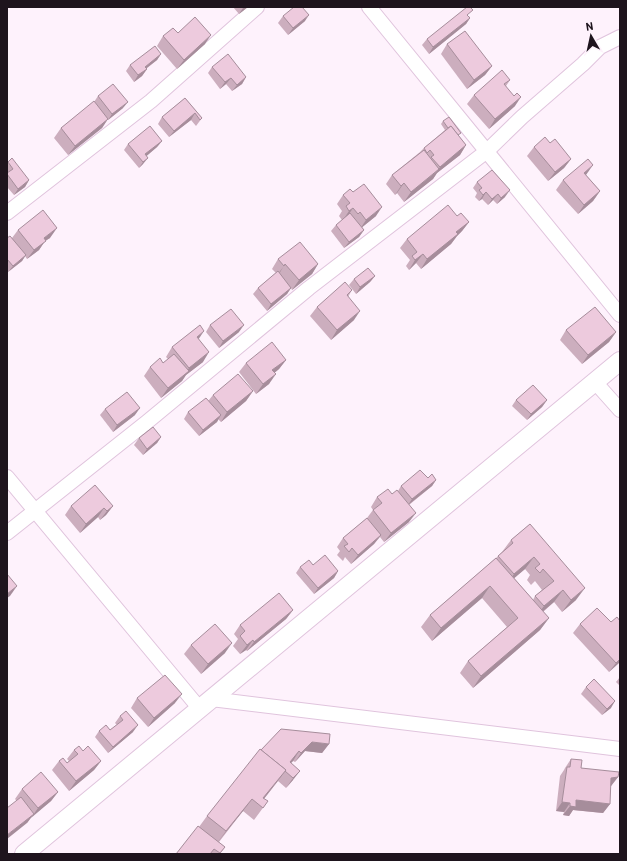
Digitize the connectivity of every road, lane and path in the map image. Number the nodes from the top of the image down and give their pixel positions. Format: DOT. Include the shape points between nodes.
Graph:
graph roads {
  1 [pos="257,7"];
  2 [pos="369,7"];
  3 [pos="620,37"];
  4 [pos="487,151"];
  5 [pos="7,213"];
  6 [pos="620,315"];
  7 [pos="620,361"];
  8 [pos="595,382"];
  9 [pos="620,410"];
  10 [pos="7,477"];
  11 [pos="35,510"];
  12 [pos="7,533"];
  13 [pos="205,704"];
  14 [pos="620,749"];
  15 [pos="24,854"];
  1 -- 5 [label="street" via="151,100"];
  2 -- 4 [label="street"];
  3 -- 4 [label="street" via="600,47"];
  4 -- 6 [label="street"];
  4 -- 11 [label="street" via="309,288 147,422"];
  7 -- 8 [label="street"];
  8 -- 9 [label="street"];
  8 -- 13 [label="street"];
  10 -- 11 [label="street"];
  11 -- 12 [label="street"];
  11 -- 13 [label="street"];
  13 -- 14 [label="street"];
  13 -- 15 [label="street"];
}
